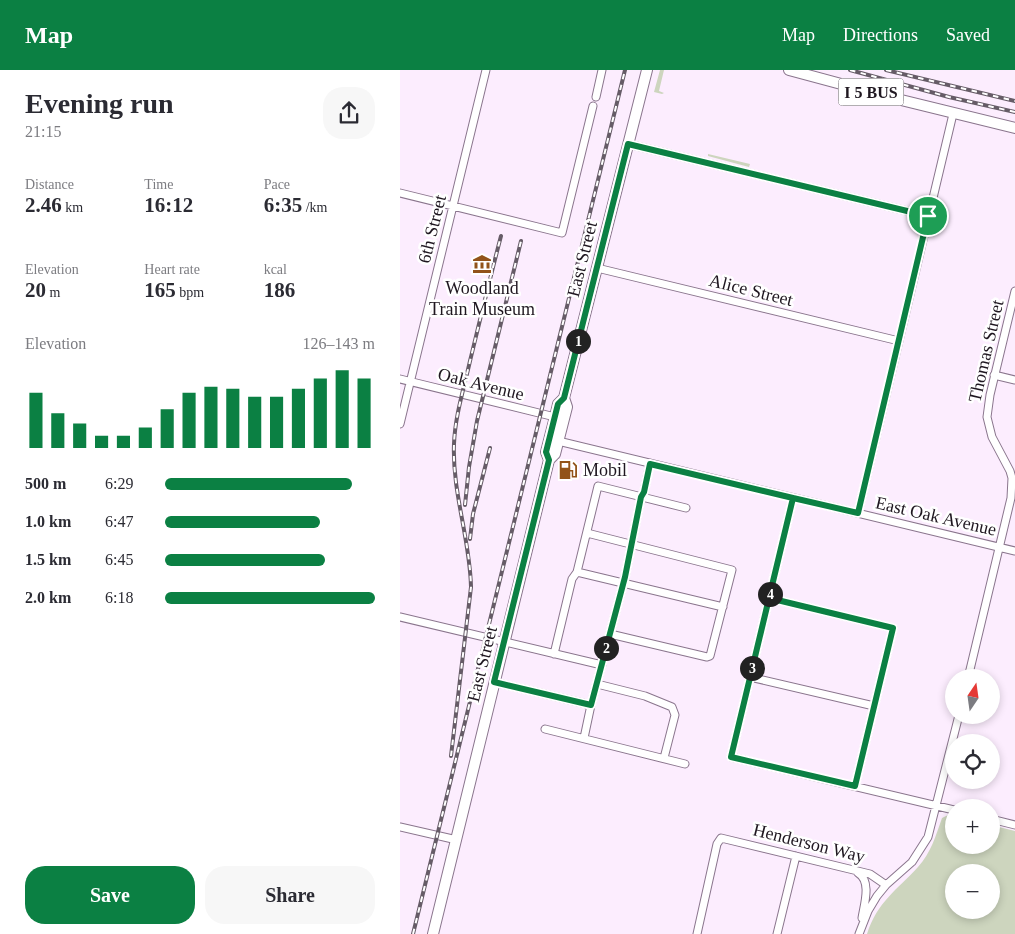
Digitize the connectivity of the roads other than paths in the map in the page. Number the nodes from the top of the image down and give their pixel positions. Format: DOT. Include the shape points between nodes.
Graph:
graph roads {
  1 [pos="486,70"];
  2 [pos="602,70"];
  3 [pos="647,70"];
  4 [pos="789,70"];
  5 [pos="596,97"];
  6 [pos="593,106"];
  7 [pos="953,114"];
  8 [pos="1015,128"];
  9 [pos="628,144"];
  10 [pos="400,193"];
  11 [pos="453,205"];
  12 [pos="928,216"];
  13 [pos="597,268"];
  14 [pos="1015,291"];
  15 [pos="899,341"];
  16 [pos="994,375"];
  17 [pos="400,379"];
  18 [pos="1015,380"];
  19 [pos="410,382"];
  20 [pos="564,398"];
  21 [pos="555,417"];
  22 [pos="400,424"];
  23 [pos="558,442"];
  24 [pos="549,460"];
  25 [pos="650,464"];
  26 [pos="1012,470"];
  27 [pos="641,497"];
  28 [pos="793,498"];
  29 [pos="686,508"];
  30 [pos="858,513"];
  31 [pos="586,533"];
  32 [pos="632,545"];
  33 [pos="1000,547"];
  34 [pos="1015,551"];
  35 [pos="577,572"];
  36 [pos="622,583"];
  37 [pos="769,598"];
  38 [pos="723,607"];
  39 [pos="400,617"];
  40 [pos="610,634"];
  41 [pos="504,642"];
  42 [pos="554,654"];
  43 [pos="602,666"];
  44 [pos="970,669"];
  45 [pos="750,677"];
  46 [pos="494,682"];
  47 [pos="597,684"];
  48 [pos="591,705"];
  49 [pos="874,706"];
  50 [pos="957,724"];
  51 [pos="545,729"];
  52 [pos="584,738"];
  53 [pos="664,758"];
  54 [pos="685,764"];
  55 [pos="855,786"];
  56 [pos="937,806"];
  57 [pos="945,808"];
  58 [pos="1000,821"];
  59 [pos="1015,825"];
  60 [pos="400,826"];
  61 [pos="457,840"];
  62 [pos="796,856"];
  63 [pos="854,870"];
  64 [pos="886,885"];
  65 [pos="862,925"];
  66 [pos="433,934"];
  67 [pos="697,934"];
  68 [pos="777,934"];
  69 [pos="859,934"];
  1 -- 11 [label="street, 6th Street"];
  2 -- 5 [label="street"];
  3 -- 9 [label="main road, East Street"];
  4 -- 7 [label="main road, I 5 BUS"];
  6 -- 11 [label="street" via="562,233"];
  7 -- 8 [label="main road, I 5 BUS"];
  7 -- 12 [label="street"];
  9 -- 12 [label="street"];
  9 -- 13 [label="main road, East Street"];
  10 -- 11 [label="street"];
  11 -- 19 [label="street, 6th Street"];
  12 -- 15 [label="street"];
  13 -- 15 [label="street, Alice Street"];
  13 -- 20 [label="main road, East Street"];
  14 -- 16 [label="street, Thomas Street"];
  15 -- 30 [label="street"];
  16 -- 18 [label="street"];
  16 -- 26 [label="street, Thomas Street" via="987,417 992,437"];
  17 -- 19 [label="street, Oak Avenue"];
  19 -- 21 [label="street, Oak Avenue"];
  19 -- 22 [label="street, 6th Street"];
  20 -- 21 [label="main road, East Street" via="558,404"];
  20 -- 23 [label="main road, East Street" via="567,407"];
  21 -- 24 [label="main road, East Street" via="546,452"];
  23 -- 24 [label="main road, East Street" via="555,454"];
  23 -- 25 [label="street, East Oak Avenue"];
  24 -- 41 [label="main road, East Street"];
  25 -- 27 [label="street"];
  25 -- 28 [label="street, East Oak Avenue"];
  26 -- 33 [label="street, Thomas Street" via="1011,498"];
  27 -- 29 [label="street"];
  27 -- 31 [label="street" via="598,486"];
  27 -- 32 [label="street"];
  28 -- 30 [label="street, East Oak Avenue"];
  28 -- 37 [label="street"];
  30 -- 33 [label="street, East Oak Avenue"];
  31 -- 32 [label="street"];
  31 -- 35 [label="street"];
  32 -- 36 [label="street"];
  32 -- 38 [label="street" via="732,570"];
  33 -- 34 [label="street, East Oak Avenue"];
  33 -- 44 [label="street, Thomas Street"];
  35 -- 36 [label="street"];
  35 -- 42 [label="street" via="572,579"];
  36 -- 38 [label="street"];
  36 -- 40 [label="street"];
  37 -- 45 [label="street"];
  37 -- 49 [label="street" via="893,628"];
  38 -- 40 [label="street" via="711,654 707,657"];
  39 -- 41 [label="street"];
  40 -- 43 [label="street"];
  41 -- 42 [label="street"];
  41 -- 46 [label="main road, East Street"];
  42 -- 43 [label="street"];
  43 -- 47 [label="street"];
  45 -- 49 [label="street"];
  45 -- 55 [label="street" via="731,757"];
  46 -- 48 [label="street"];
  46 -- 61 [label="main road, East Street"];
  47 -- 48 [label="street"];
  47 -- 53 [label="street" via="646,696 672,707 675,715"];
  48 -- 52 [label="street"];
  49 -- 55 [label="street"];
  50 -- 56 [label="street"];
  51 -- 52 [label="street"];
  52 -- 53 [label="street"];
  53 -- 54 [label="street"];
  55 -- 56 [label="street"];
  56 -- 57 [label="street"];
  56 -- 64 [label="street" via="924,846 912,862"];
  58 -- 59 [label="street"];
  60 -- 61 [label="street"];
  61 -- 66 [label="main road, East Street"];
  62 -- 63 [label="street, Henderson Way"];
  62 -- 67 [label="street, Henderson Way" via="721,838"];
  62 -- 68 [label="street"];
  63 -- 64 [label="street, Henderson Way" via="870,874"];
  63 -- 65 [label="street" via="863,875 866,884"];
  64 -- 65 [label="street"];
  65 -- 69 [label="street"];
}
